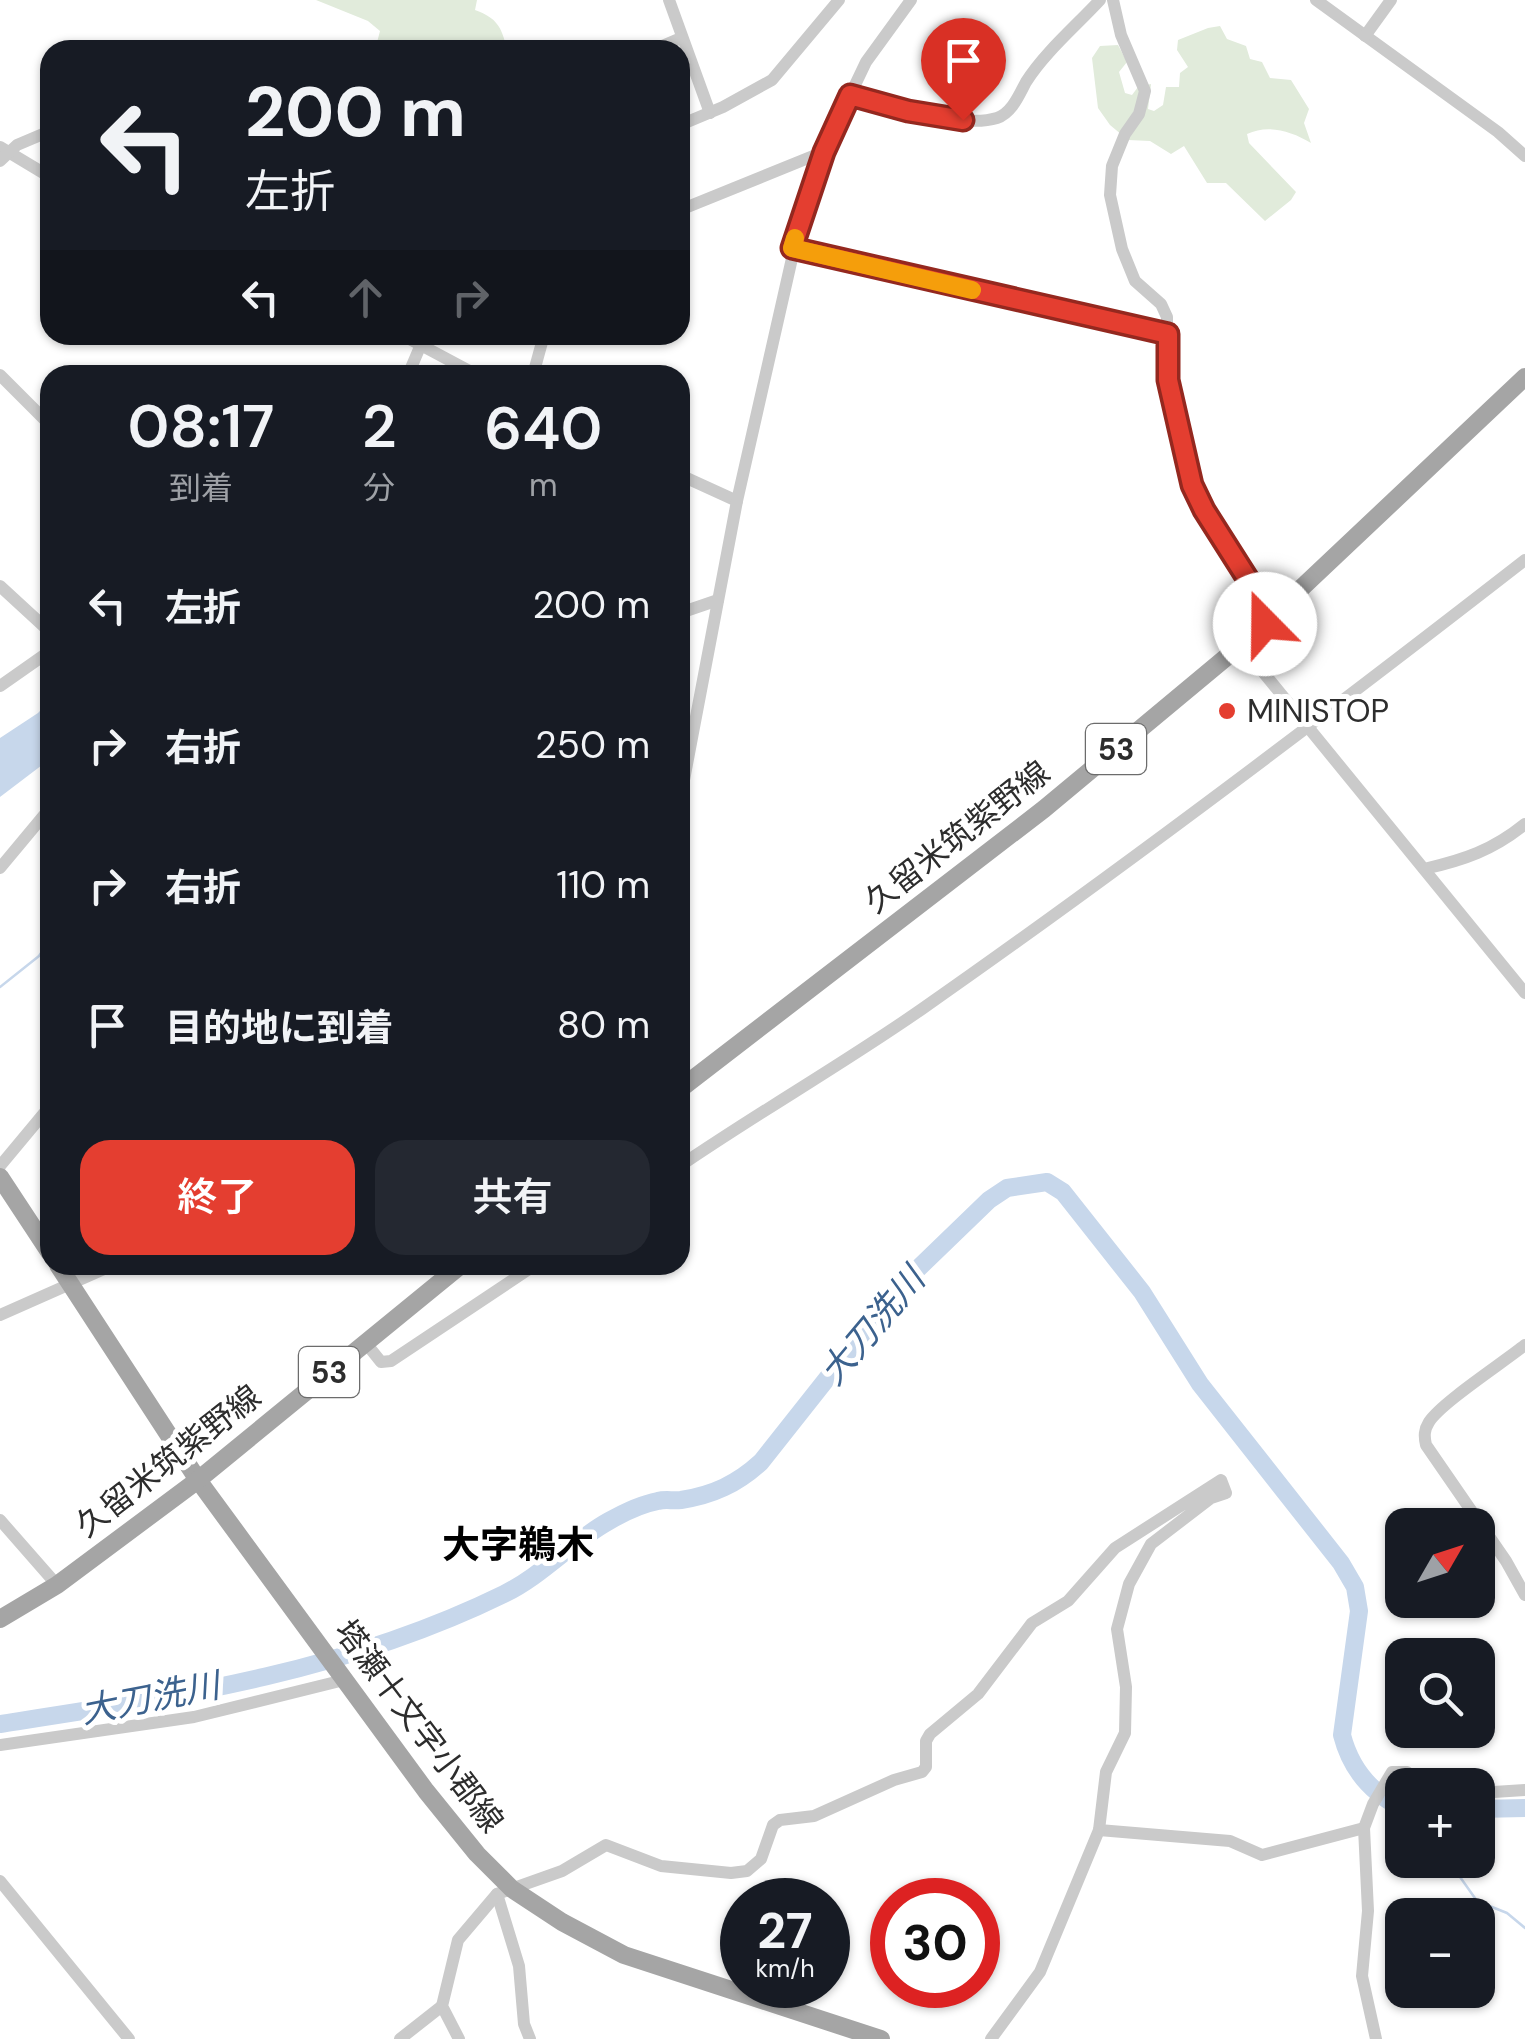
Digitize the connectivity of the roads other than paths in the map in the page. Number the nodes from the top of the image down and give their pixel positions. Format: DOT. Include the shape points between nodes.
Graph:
graph roads {
  1 [pos="669,0"];
  2 [pos="839,0"];
  3 [pos="911,0"];
  4 [pos="1100,0"];
  5 [pos="1113,0"];
  6 [pos="1316,0"];
  7 [pos="1391,0"];
  8 [pos="1365,36"];
  9 [pos="682,38"];
  10 [pos="677,40"];
  11 [pos="690,59"];
  12 [pos="850,95"];
  13 [pos="710,113"];
  14 [pos="690,121"];
  15 [pos="40,135"];
  16 [pos="1524,151"];
  17 [pos="824,152"];
  18 [pos="4,153"];
  19 [pos="40,173"];
  20 [pos="690,206"];
  21 [pos="792,248"];
  22 [pos="1168,334"];
  23 [pos="431,345"];
  24 [pos="462,365"];
  25 [pos="0,375"];
  26 [pos="1525,376"];
  27 [pos="40,415"];
  28 [pos="690,480"];
  29 [pos="737,501"];
  30 [pos="1525,560"];
  31 [pos="0,586"];
  32 [pos="718,600"];
  33 [pos="690,610"];
  34 [pos="40,623"];
  35 [pos="1265,624"];
  36 [pos="1241,645"];
  37 [pos="40,658"];
  38 [pos="0,686"];
  39 [pos="1309,728"];
  40 [pos="690,748"];
  41 [pos="40,820"];
  42 [pos="1525,824"];
  43 [pos="0,868"];
  44 [pos="1424,869"];
  45 [pos="1525,993"];
  46 [pos="690,1081"];
  47 [pos="40,1118"];
  48 [pos="690,1160"];
  49 [pos="0,1166"];
  50 [pos="0,1177"];
  51 [pos="40,1238"];
  52 [pos="64,1275"];
  53 [pos="92,1275"];
  54 [pos="448,1275"];
  55 [pos="520,1275"];
  56 [pos="71,1285"];
  57 [pos="0,1316"];
  58 [pos="365,1342"];
  59 [pos="1525,1345"];
  60 [pos="198,1480"];
  61 [pos="0,1520"];
  62 [pos="57,1585"];
  63 [pos="1525,1596"];
  64 [pos="0,1620"];
  65 [pos="342,1678"];
  66 [pos="0,1745"];
  67 [pos="1385,1782"];
  68 [pos="1525,1790"];
  69 [pos="1495,1793"];
  70 [pos="1364,1828"];
  71 [pos="1099,1830"];
  72 [pos="0,1880"];
  73 [pos="504,1892"];
  74 [pos="442,2006"];
  75 [pos="129,2039"];
  76 [pos="400,2039"];
  77 [pos="459,2039"];
  78 [pos="530,2039"];
  79 [pos="880,2039"];
  80 [pos="990,2039"];
  81 [pos="1376,2039"];
  1 -- 9 [label="street"];
  2 -- 13 [label="street" via="772,80"];
  3 -- 12 [label="street"];
  4 -- 12 [label="street" via="996,118 963,120"];
  5 -- 22 [label="street" via="1145,91 1112,166 1110,195 1126,264 1161,304"];
  6 -- 8 [label="street"];
  7 -- 8 [label="street"];
  8 -- 16 [label="street"];
  9 -- 10 [label="street"];
  11 -- 13 [label="street"];
  12 -- 17 [label="street"];
  13 -- 14 [label="street"];
  15 -- 18 [label="street"];
  17 -- 20 [label="street"];
  17 -- 21 [label="street"];
  18 -- 19 [label="street"];
  21 -- 22 [label="street"];
  21 -- 29 [label="street"];
  22 -- 35 [label="street" via="1168,380 1192,485 1256,592"];
  23 -- 24 [label="street"];
  25 -- 27 [label="street"];
  26 -- 35 [label="main road, 久留米筑紫野線 / 53"];
  28 -- 29 [label="street"];
  29 -- 32 [label="street"];
  30 -- 39 [label="street"];
  31 -- 34 [label="street"];
  32 -- 33 [label="street"];
  32 -- 40 [label="street"];
  35 -- 36 [label="main road, 久留米筑紫野線 / 53"];
  36 -- 39 [label="street"];
  36 -- 46 [label="main road, 久留米筑紫野線 / 53" via="1044,809"];
  37 -- 38 [label="street"];
  39 -- 44 [label="street"];
  39 -- 48 [label="street" via="917,1012"];
  41 -- 43 [label="street"];
  42 -- 44 [label="street" via="1490,850"];
  44 -- 45 [label="street"];
  47 -- 49 [label="street"];
  50 -- 51 [label="main road"];
  52 -- 56 [label="main road, 塔瀬十文字小郡線"];
  53 -- 56 [label="street"];
  54 -- 58 [label="main road, 久留米筑紫野線 / 53"];
  55 -- 58 [label="street" via="391,1361 380,1362"];
  56 -- 57 [label="street"];
  56 -- 60 [label="main road, 塔瀬十文字小郡線"];
  58 -- 60 [label="main road, 久留米筑紫野線 / 53"];
  59 -- 63 [label="street" via="1438,1412 1424,1437"];
  60 -- 62 [label="main road, 久留米筑紫野線 / 53"];
  60 -- 65 [label="main road, 塔瀬十文字小郡線"];
  61 -- 62 [label="street"];
  62 -- 64 [label="main road, 久留米筑紫野線 / 53"];
  65 -- 66 [label="street" via="194,1717"];
  65 -- 73 [label="main road, 塔瀬十文字小郡線"];
  67 -- 70 [label="street"];
  68 -- 69 [label="street"];
  70 -- 71 [label="street" via="1262,1856 1230,1841"];
  70 -- 81 [label="street" via="1368,1911 1362,1976"];
  71 -- 73 [label="street" via="1106,1772 1126,1733 1117,1629 1129,1584 1150,1544 1226,1493 1221,1480 1116,1548 1068,1600 1032,1623 987,1685 930,1734 922,1772 814,1816 780,1820 761,1859 747,1871 661,1866 606,1845 562,1871"];
  71 -- 80 [label="street" via="1040,1972"];
  72 -- 75 [label="street"];
  73 -- 74 [label="street" via="454,1946"];
  73 -- 78 [label="street"];
  73 -- 79 [label="main road, 塔瀬十文字小郡線" via="624,1954"];
  74 -- 76 [label="street"];
  74 -- 77 [label="street"];
}
